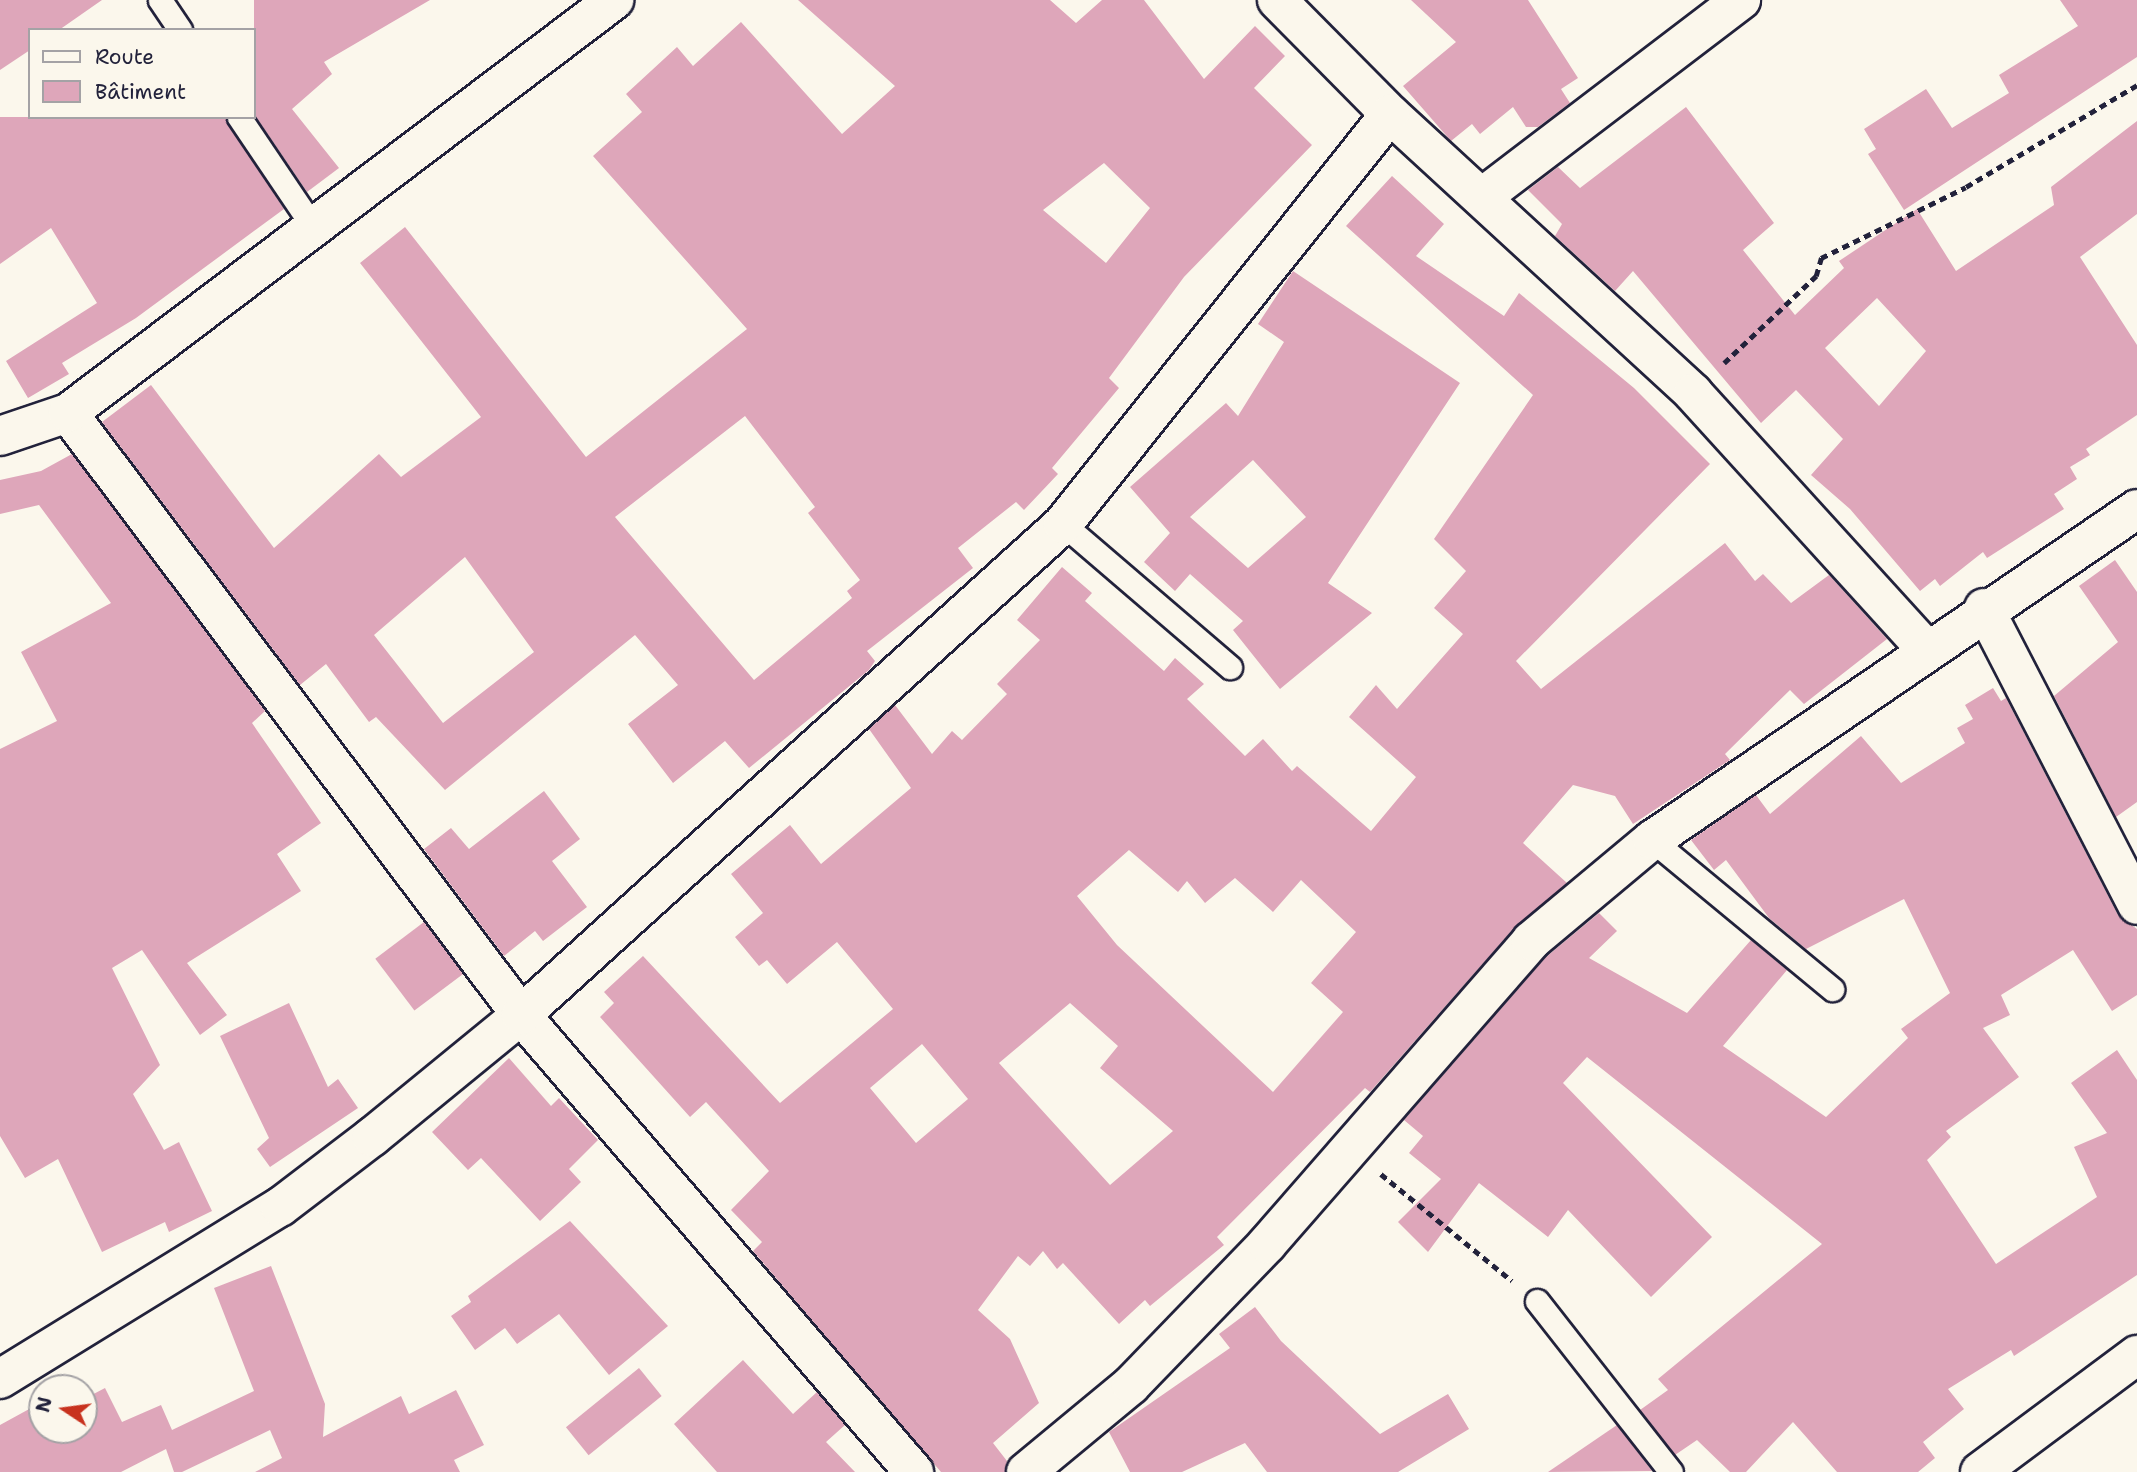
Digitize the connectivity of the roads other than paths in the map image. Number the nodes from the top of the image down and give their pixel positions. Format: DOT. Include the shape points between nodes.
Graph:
graph roads {
  1 [pos="160,0"];
  2 [pos="614,0"];
  3 [pos="1277,0"];
  4 [pos="1741,0"];
  5 [pos="179,28"];
  6 [pos="1390,114"];
  7 [pos="240,119"];
  8 [pos="1485,195"];
  9 [pos="314,228"];
  10 [pos="68,413"];
  11 [pos="3,427"];
  12 [pos="2137,509"];
  13 [pos="1063,524"];
  14 [pos="1984,608"];
  15 [pos="1927,650"];
  16 [pos="1230,667"];
  17 [pos="1651,840"];
  18 [pos="2137,905"];
  19 [pos="1832,989"];
  20 [pos="521,1015"];
  21 [pos="1537,1301"];
  22 [pos="2137,1355"];
  23 [pos="0,1379"];
  24 [pos="914,1472"];
  25 [pos="1026,1472"];
  26 [pos="1671,1472"];
  27 [pos="1980,1472"];
  1 -- 5 [label="lane"];
  2 -- 9 [label="street"];
  3 -- 6 [label="street"];
  4 -- 8 [label="street"];
  6 -- 8 [label="street"];
  6 -- 13 [label="street"];
  7 -- 9 [label="lane"];
  8 -- 15 [label="street" via="1692,393"];
  9 -- 10 [label="street"];
  10 -- 11 [label="street"];
  10 -- 20 [label="street"];
  12 -- 14 [label="street"];
  13 -- 16 [label="lane"];
  13 -- 20 [label="street"];
  14 -- 15 [label="street"];
  14 -- 18 [label="street"];
  15 -- 17 [label="street"];
  17 -- 19 [label="lane"];
  17 -- 25 [label="street" via="1531,941 1350,1149 1131,1385"];
  20 -- 23 [label="street" via="280,1208"];
  20 -- 24 [label="street"];
  21 -- 26 [label="lane"];
  22 -- 27 [label="street"];
}
